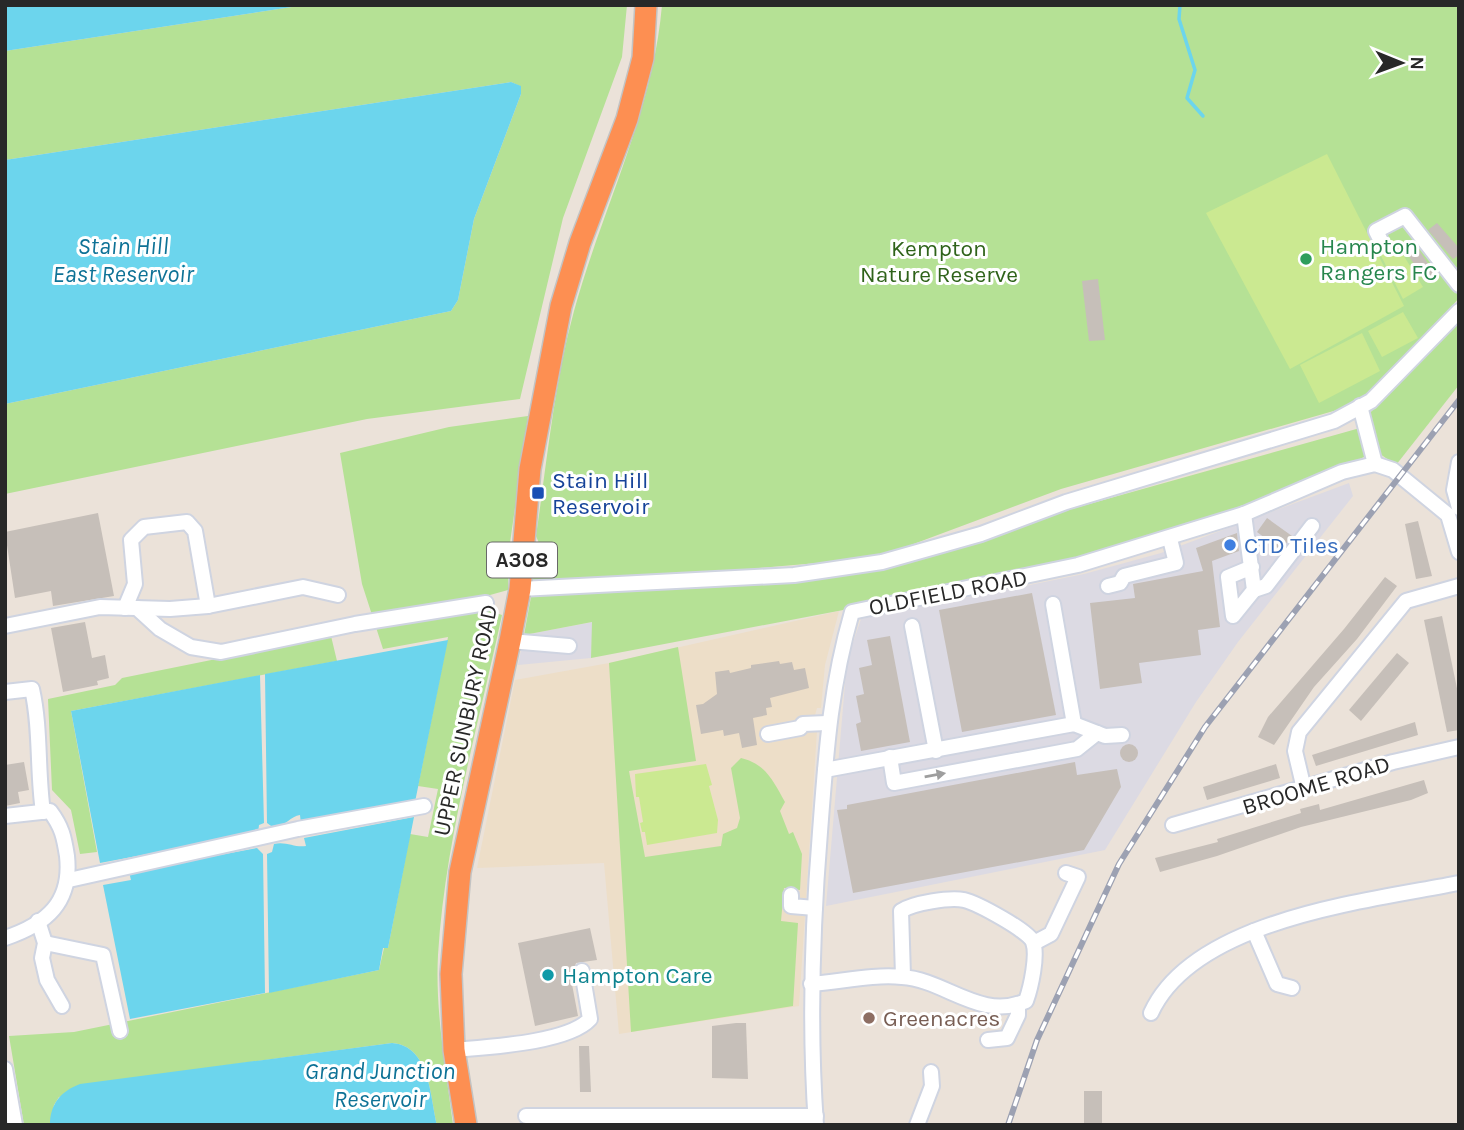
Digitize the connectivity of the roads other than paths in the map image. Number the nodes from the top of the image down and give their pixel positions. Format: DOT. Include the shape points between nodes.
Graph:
graph roads {
  1 [pos="646,5"];
  2 [pos="1381,242"];
  3 [pos="1459,285"];
  4 [pos="1459,311"];
  5 [pos="1360,406"];
  6 [pos="1459,462"];
  7 [pos="1375,464"];
  8 [pos="1459,508"];
  9 [pos="1244,514"];
  10 [pos="1312,526"];
  11 [pos="1457,532"];
  12 [pos="1170,539"];
  13 [pos="1459,552"];
  14 [pos="1252,567"];
  15 [pos="1108,586"];
  16 [pos="1459,586"];
  17 [pos="520,589"];
  18 [pos="1254,590"];
  19 [pos="338,594"];
  20 [pos="486,603"];
  21 [pos="1054,604"];
  22 [pos="208,606"];
  23 [pos="131,608"];
  24 [pos="5,626"];
  25 [pos="912,626"];
  26 [pos="510,641"];
  27 [pos="569,646"];
  28 [pos="5,692"];
  29 [pos="827,723"];
  30 [pos="1074,724"];
  31 [pos="1097,733"];
  32 [pos="768,734"];
  33 [pos="1122,735"];
  34 [pos="1459,747"];
  35 [pos="936,751"];
  36 [pos="890,757"];
  37 [pos="825,770"];
  38 [pos="1304,789"];
  39 [pos="424,806"];
  40 [pos="43,812"];
  41 [pos="5,816"];
  42 [pos="1173,825"];
  43 [pos="1066,873"];
  44 [pos="69,880"];
  45 [pos="1459,883"];
  46 [pos="791,906"];
  47 [pos="815,908"];
  48 [pos="38,921"];
  49 [pos="1254,930"];
  50 [pos="5,938"];
  51 [pos="45,943"];
  52 [pos="1034,943"];
  53 [pos="582,971"];
  54 [pos="903,976"];
  55 [pos="811,984"];
  56 [pos="1292,988"];
  57 [pos="1018,1004"];
  58 [pos="62,1006"];
  59 [pos="1151,1013"];
  60 [pos="120,1031"];
  61 [pos="988,1040"];
  62 [pos="454,1050"];
  63 [pos="5,1069"];
  64 [pos="931,1072"];
  65 [pos="526,1116"];
  66 [pos="816,1120"];
  67 [pos="622,1121"];
  68 [pos="15,1125"];
  69 [pos="466,1125"];
  70 [pos="917,1125"];
  1 -- 17 [label="highway, UPPER SUNBURY ROAD / A308" via="643,58 627,119 561,306 530,469"];
  2 -- 3 [label="street" via="1376,232 1405,216"];
  4 -- 5 [label="street" via="1371,401"];
  5 -- 7 [label="street"];
  5 -- 17 [label="street" via="1334,421 882,562 794,575"];
  6 -- 8 [label="street" via="1454,490"];
  7 -- 9 [label="street, OLDFIELD ROAD" via="1342,472"];
  7 -- 11 [label="street" via="1393,470 1444,511"];
  9 -- 12 [label="street, OLDFIELD ROAD"];
  9 -- 14 [label="street"];
  10 -- 18 [label="street" via="1266,586"];
  11 -- 13 [label="street"];
  12 -- 15 [label="street" via="1176,563 1124,576 1120,583"];
  12 -- 29 [label="street, OLDFIELD ROAD" via="1079,565 852,612"];
  14 -- 18 [label="street"];
  14 -- 18 [label="street" via="1228,577 1233,616"];
  16 -- 38 [label="street" via="1406,601 1299,732 1295,751"];
  17 -- 26 [label="highway, UPPER SUNBURY ROAD / A308"];
  19 -- 22 [label="street" via="303,587"];
  20 -- 23 [label="street" via="221,652 191,646"];
  21 -- 30 [label="street"];
  22 -- 23 [label="street"];
  22 -- 23 [label="street" via="195,531 187,522 144,527 131,540 135,584"];
  23 -- 24 [label="street" via="100,607"];
  25 -- 35 [label="street"];
  26 -- 27 [label="street"];
  26 -- 62 [label="highway, UPPER SUNBURY ROAD / A308" via="460,872 451,974"];
  28 -- 40 [label="street" via="32,689 39,720 36,757"];
  29 -- 32 [label="street"];
  29 -- 37 [label="street, OLDFIELD ROAD"];
  30 -- 31 [label="street"];
  30 -- 35 [label="street"];
  31 -- 33 [label="street"];
  36 -- 31 [label="street, one-way" via="894,783 1077,749"];
  34 -- 38 [label="street, BROOME ROAD"];
  35 -- 36 [label="street"];
  36 -- 37 [label="street"];
  37 -- 47 [label="street, OLDFIELD ROAD"];
  38 -- 42 [label="street, BROOME ROAD"];
  39 -- 44 [label="street"];
  40 -- 41 [label="street"];
  40 -- 44 [label="street" via="50,811 64,830"];
  43 -- 52 [label="street" via="1078,877 1051,934"];
  44 -- 48 [label="street" via="55,909"];
  45 -- 49 [label="street" via="1306,914"];
  46 -- 47 [label="street"];
  47 -- 55 [label="street, OLDFIELD ROAD"];
  48 -- 50 [label="street"];
  48 -- 51 [label="street"];
  49 -- 56 [label="street" via="1277,984"];
  49 -- 59 [label="street" via="1184,969 1166,985"];
  51 -- 58 [label="street" via="42,958 47,980"];
  51 -- 60 [label="street" via="103,955"];
  52 -- 54 [label="street" via="1027,932 964,900 912,904 901,911"];
  52 -- 57 [label="street" via="1032,983 1026,1001"];
  53 -- 62 [label="street" via="590,1019 583,1027 550,1037"];
  54 -- 55 [label="street"];
  54 -- 57 [label="street" via="990,1007"];
  55 -- 66 [label="street, OLDFIELD ROAD"];
  57 -- 61 [label="street" via="1007,1038"];
  62 -- 69 [label="highway, UPPER SUNBURY ROAD / A308"];
  63 -- 68 [label="street"];
  64 -- 70 [label="street" via="932,1086"];
  65 -- 67 [label="street"];
  66 -- 67 [label="street"];
}
